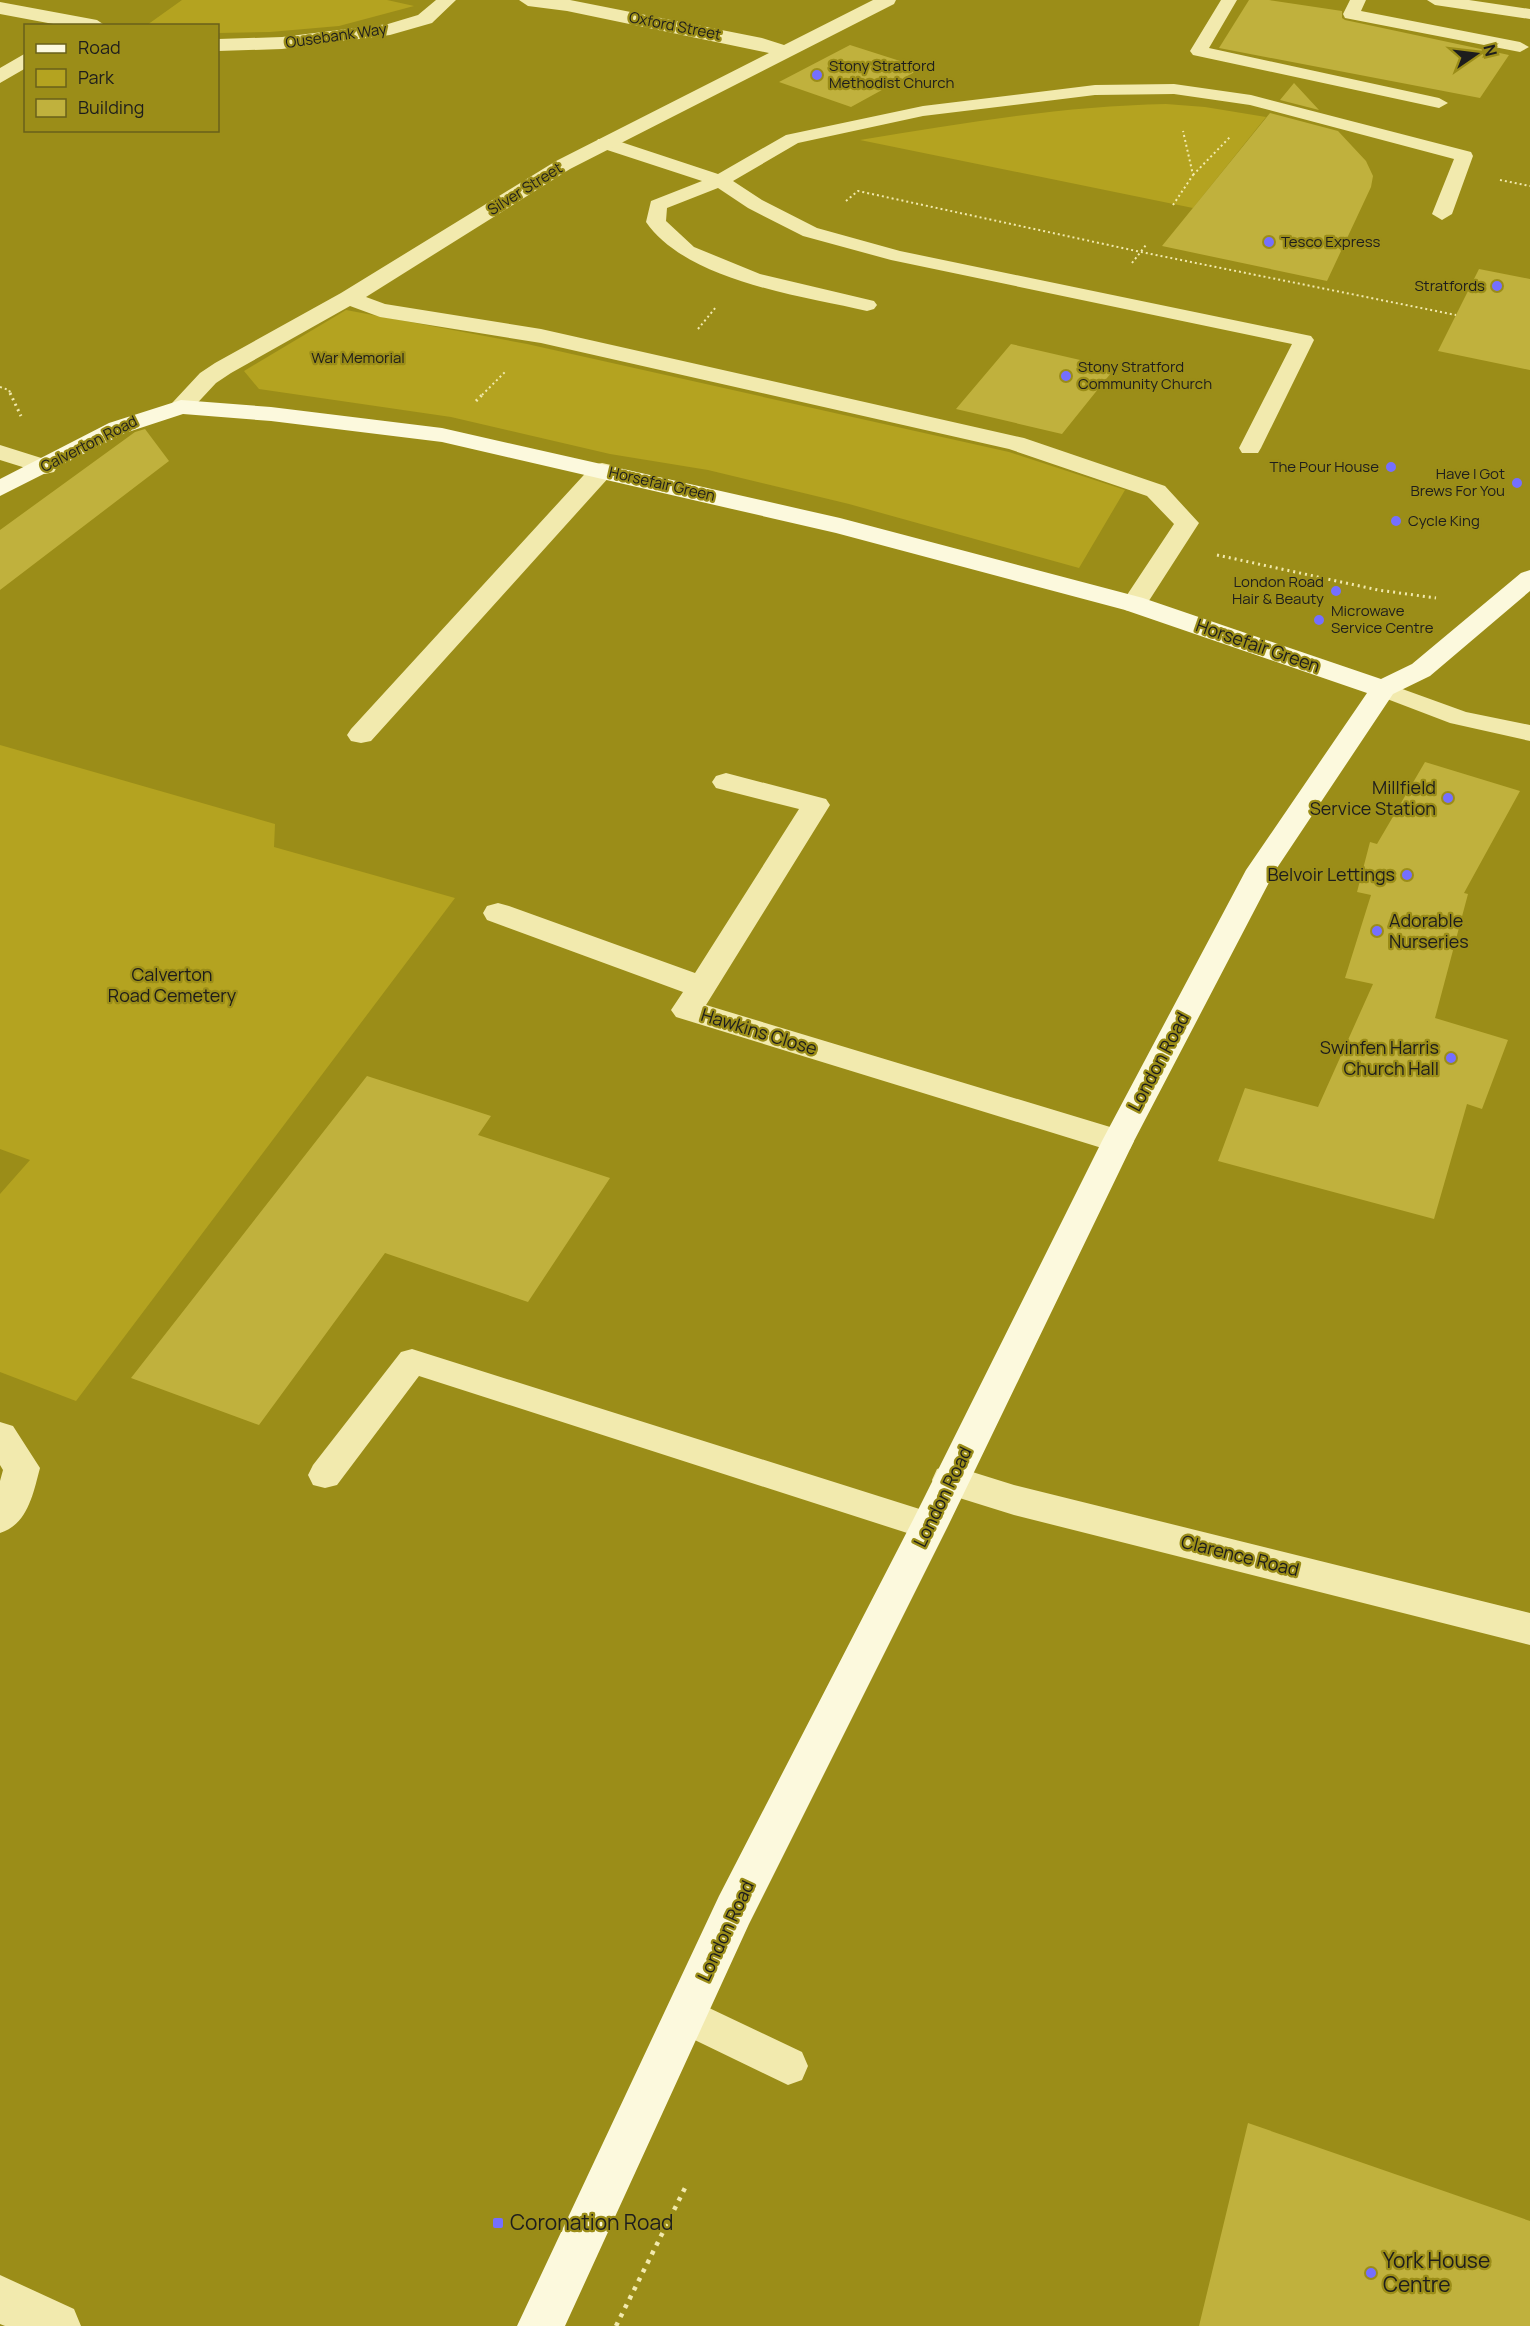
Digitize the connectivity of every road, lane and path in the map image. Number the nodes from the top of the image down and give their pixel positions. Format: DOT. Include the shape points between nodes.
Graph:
graph roads {
  1 [pos="447,0"];
  2 [pos="528,0"];
  3 [pos="887,0"];
  4 [pos="1229,0"];
  5 [pos="1358,0"];
  6 [pos="1435,0"];
  7 [pos="0,8"];
  8 [pos="1530,14"];
  9 [pos="83,24"];
  10 [pos="219,45"];
  11 [pos="1520,47"];
  12 [pos="785,52"];
  13 [pos="24,60"];
  14 [pos="0,77"];
  15 [pos="1262,103"];
  16 [pos="1439,103"];
  17 [pos="605,142"];
  18 [pos="1193,176"];
  19 [pos="720,181"];
  20 [pos="1442,214"];
  21 [pos="1141,252"];
  22 [pos="743,275"];
  23 [pos="349,298"];
  24 [pos="867,305"];
  25 [pos="1456,315"];
  26 [pos="541,336"];
  27 [pos="668,364"];
  28 [pos="182,406"];
  29 [pos="442,435"];
  30 [pos="1250,448"];
  31 [pos="0,452"];
  32 [pos="45,466"];
  33 [pos="602,470"];
  34 [pos="0,489"];
  35 [pos="1172,546"];
  36 [pos="1530,578"];
  37 [pos="1134,604"];
  38 [pos="1494,607"];
  39 [pos="1383,688"];
  40 [pos="1530,733"];
  41 [pos="361,735"];
  42 [pos="726,782"];
  43 [pos="498,913"];
  44 [pos="701,987"];
  45 [pos="1118,1141"];
  46 [pos="0,1436"];
  47 [pos="325,1475"];
  48 [pos="950,1480"];
  49 [pos="0,1518"];
  50 [pos="929,1526"];
  51 [pos="1530,1629"];
  52 [pos="686,2016"];
  53 [pos="788,2066"];
  54 [pos="687,2184"];
  55 [pos="0,2299"];
  56 [pos="57,2326"];
  57 [pos="541,2326"];
  58 [pos="616,2326"];
  1 -- 10 [label="street, Ousebank Way" via="425,19 390,29 282,44"];
  2 -- 12 [label="street, Oxford Street" via="739,39"];
  3 -- 12 [label="street, Silver Street"];
  4 -- 16 [label="lane" via="1199,51"];
  5 -- 11 [label="lane" via="1351,14"];
  6 -- 8 [label="lane"];
  7 -- 9 [label="street"];
  12 -- 17 [label="street, Silver Street"];
  13 -- 14 [label="street"];
  15 -- 18 [label="path"];
  15 -- 19 [label="lane" via="1174,89 1095,90 994,100 792,139"];
  15 -- 20 [label="lane" via="1464,156"];
  17 -- 19 [label="lane"];
  17 -- 23 [label="street, Silver Street"];
  19 -- 22 [label="lane" via="658,205 656,222 687,251"];
  19 -- 30 [label="lane" via="755,204 821,235 904,257 1304,340"];
  21 -- 25 [label="path"];
  22 -- 24 [label="lane"];
  22 -- 27 [label="path"];
  23 -- 26 [label="street" via="380,310"];
  23 -- 28 [label="street, Silver Street" via="223,368"];
  26 -- 27 [label="street"];
  26 -- 29 [label="path"];
  27 -- 35 [label="street" via="1016,443 1156,491 1187,523"];
  28 -- 29 [label="street, Horsefair Green"];
  28 -- 32 [label="street, Calverton Road" via="117,428"];
  29 -- 33 [label="street, Horsefair Green"];
  31 -- 32 [label="street"];
  32 -- 34 [label="street, Calverton Road"];
  33 -- 37 [label="street, Horsefair Green" via="840,526"];
  33 -- 41 [label="street"];
  35 -- 37 [label="street"];
  35 -- 38 [label="path" via="1378,590"];
  36 -- 38 [label="street"];
  37 -- 39 [label="street, Horsefair Green"];
  38 -- 39 [label="street" via="1421,670"];
  39 -- 40 [label="lane" via="1459,718"];
  39 -- 45 [label="street, London Road" via="1261,870"];
  42 -- 44 [label="street, Hawkins Close" via="816,805"];
  43 -- 44 [label="street"];
  44 -- 45 [label="street, Hawkins Close" via="687,1010"];
  45 -- 48 [label="street, London Road"];
  46 -- 49 [label="street" via="22,1467 13,1501"];
  47 -- 50 [label="lane" via="412,1361"];
  48 -- 50 [label="street, London Road"];
  48 -- 51 [label="street, Clarence Road" via="1014,1500"];
  50 -- 52 [label="street, London Road" via="734,1910"];
  52 -- 53 [label="lane"];
  52 -- 57 [label="street, London Road"];
  54 -- 58 [label="path"];
  55 -- 56 [label="street"];
}
